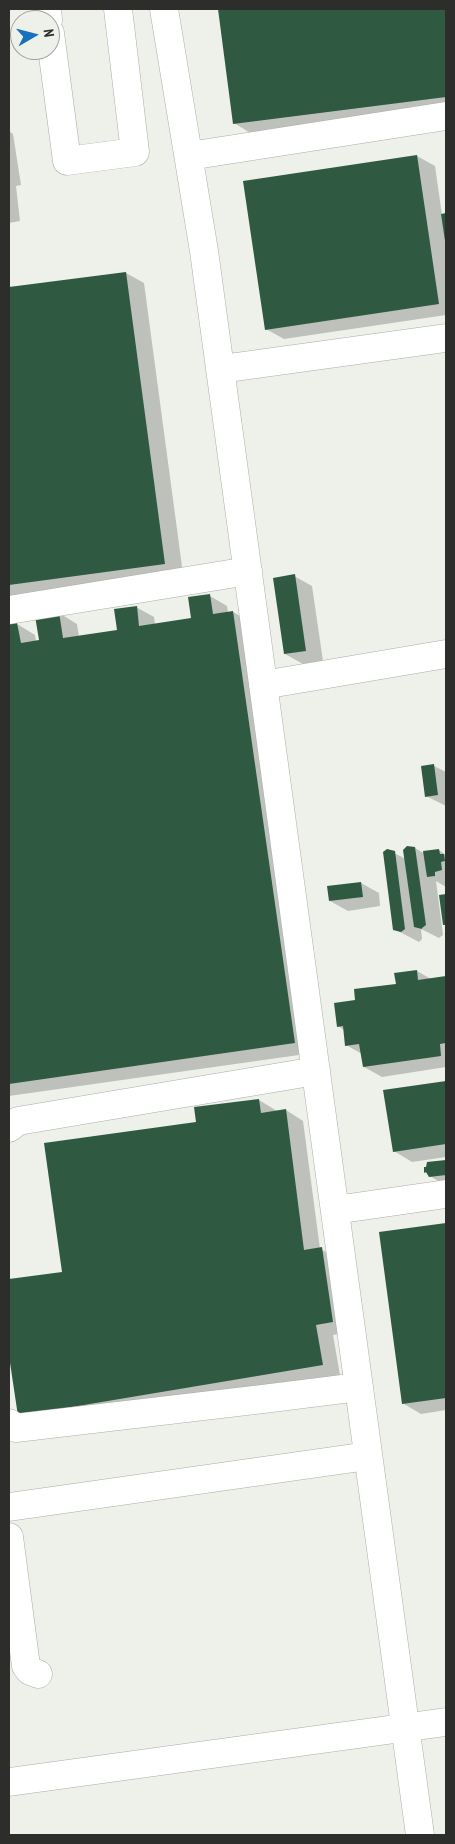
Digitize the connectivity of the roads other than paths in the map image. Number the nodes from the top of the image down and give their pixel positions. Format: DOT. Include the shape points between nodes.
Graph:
graph roads {
  1 [pos="164,9"];
  2 [pos="118,11"];
  3 [pos="54,60"];
  4 [pos="446,116"];
  5 [pos="189,156"];
  6 [pos="446,338"];
  7 [pos="220,369"];
  8 [pos="248,571"];
  9 [pos="9,610"];
  10 [pos="446,654"];
  11 [pos="263,685"];
  12 [pos="316,1071"];
  13 [pos="9,1128"];
  14 [pos="446,1194"];
  15 [pos="335,1210"];
  16 [pos="359,1387"];
  17 [pos="9,1423"];
  18 [pos="368,1456"];
  19 [pos="9,1507"];
  20 [pos="9,1538"];
  21 [pos="38,1674"];
  22 [pos="446,1722"];
  23 [pos="405,1728"];
  24 [pos="9,1782"];
  25 [pos="420,1835"];
  1 -- 5 [label="lane"];
  2 -- 3 [label="lane" via="135,152 67,161"];
  4 -- 5 [label="lane"];
  5 -- 7 [label="lane"];
  6 -- 7 [label="lane"];
  7 -- 8 [label="lane"];
  8 -- 9 [label="lane"];
  8 -- 11 [label="lane"];
  10 -- 11 [label="lane"];
  11 -- 12 [label="lane"];
  12 -- 13 [label="lane" via="18,1121"];
  12 -- 15 [label="lane"];
  14 -- 15 [label="lane"];
  15 -- 16 [label="lane"];
  16 -- 17 [label="lane" via="16,1428"];
  16 -- 18 [label="lane"];
  18 -- 19 [label="lane"];
  18 -- 23 [label="lane"];
  20 -- 21 [label="lane" via="26,1666"];
  22 -- 23 [label="lane"];
  23 -- 24 [label="lane"];
  23 -- 25 [label="lane"];
}
